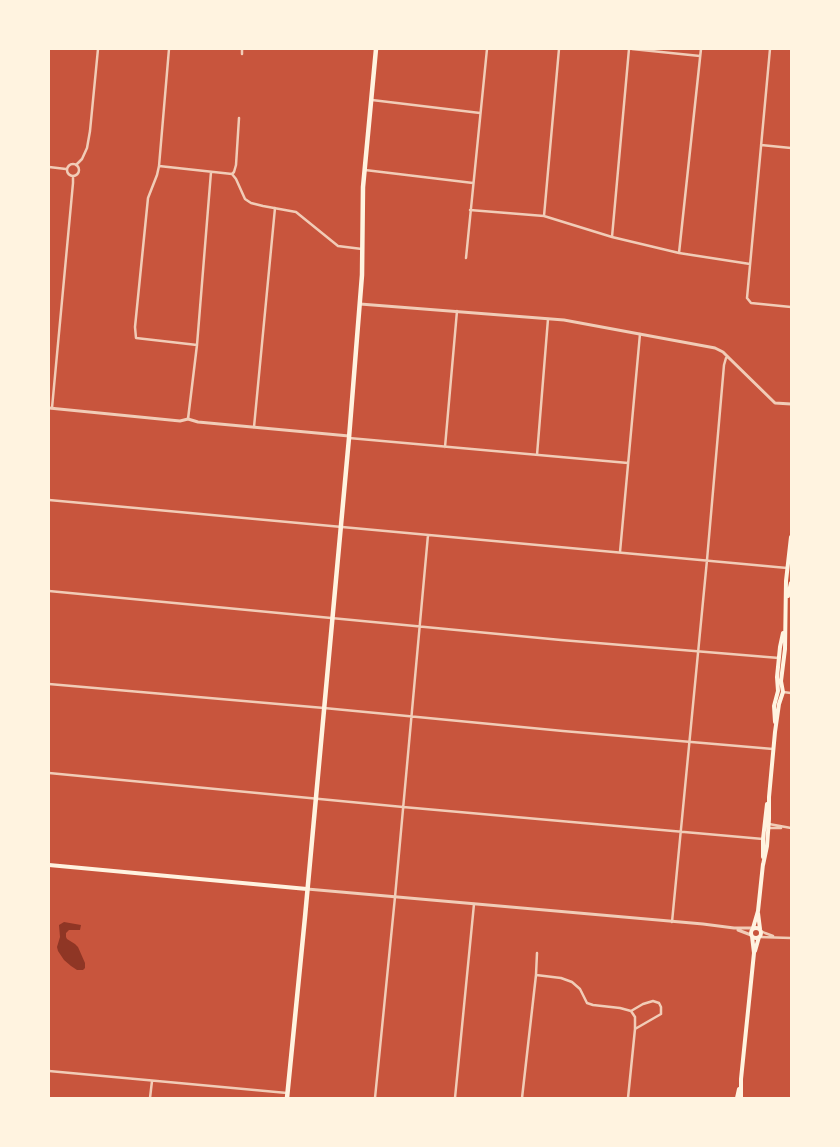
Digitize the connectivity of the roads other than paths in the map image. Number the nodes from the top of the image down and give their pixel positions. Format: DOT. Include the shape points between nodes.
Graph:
graph roads {
  1 [pos="98,49"];
  2 [pos="170,49"];
  3 [pos="242,49"];
  4 [pos="376,49"];
  5 [pos="487,49"];
  6 [pos="559,49"];
  7 [pos="631,49"];
  8 [pos="701,49"];
  9 [pos="770,49"];
  10 [pos="242,54"];
  11 [pos="700,56"];
  12 [pos="371,100"];
  13 [pos="480,113"];
  14 [pos="239,118"];
  15 [pos="761,145"];
  16 [pos="791,148"];
  17 [pos="76,165"];
  18 [pos="159,166"];
  19 [pos="49,167"];
  20 [pos="66,169"];
  21 [pos="364,170"];
  22 [pos="211,172"];
  23 [pos="232,174"];
  24 [pos="73,176"];
  25 [pos="473,183"];
  26 [pos="275,208"];
  27 [pos="470,210"];
  28 [pos="544,216"];
  29 [pos="612,237"];
  30 [pos="362,249"];
  31 [pos="679,253"];
  32 [pos="466,258"];
  33 [pos="750,264"];
  34 [pos="359,304"];
  35 [pos="791,307"];
  36 [pos="457,311"];
  37 [pos="548,319"];
  38 [pos="640,334"];
  39 [pos="197,345"];
  40 [pos="728,357"];
  41 [pos="791,404"];
  42 [pos="50,408"];
  43 [pos="188,419"];
  44 [pos="254,427"];
  45 [pos="349,437"];
  46 [pos="445,447"];
  47 [pos="537,454"];
  48 [pos="628,463"];
  49 [pos="49,500"];
  50 [pos="341,527"];
  51 [pos="428,536"];
  52 [pos="791,537"];
  53 [pos="791,544"];
  54 [pos="620,552"];
  55 [pos="707,560"];
  56 [pos="788,568"];
  57 [pos="791,582"];
  58 [pos="49,591"];
  59 [pos="789,593"];
  60 [pos="333,617"];
  61 [pos="785,624"];
  62 [pos="420,626"];
  63 [pos="698,652"];
  64 [pos="779,658"];
  65 [pos="49,684"];
  66 [pos="783,692"];
  67 [pos="791,693"];
  68 [pos="324,708"];
  69 [pos="412,716"];
  70 [pos="775,732"];
  71 [pos="690,742"];
  72 [pos="773,749"];
  73 [pos="49,773"];
  74 [pos="769,797"];
  75 [pos="316,799"];
  76 [pos="403,807"];
  77 [pos="769,826"];
  78 [pos="791,828"];
  79 [pos="680,832"];
  80 [pos="763,839"];
  81 [pos="49,864"];
  82 [pos="763,865"];
  83 [pos="307,889"];
  84 [pos="395,897"];
  85 [pos="474,904"];
  86 [pos="758,911"];
  87 [pos="672,922"];
  88 [pos="734,928"];
  89 [pos="753,928"];
  90 [pos="761,930"];
  91 [pos="752,936"];
  92 [pos="759,937"];
  93 [pos="779,937"];
  94 [pos="791,938"];
  95 [pos="537,953"];
  96 [pos="754,953"];
  97 [pos="536,975"];
  98 [pos="631,1011"];
  99 [pos="635,1029"];
  100 [pos="49,1071"];
  101 [pos="741,1079"];
  102 [pos="152,1080"];
  103 [pos="287,1095"];
  104 [pos="150,1098"];
  105 [pos="374,1098"];
  106 [pos="455,1098"];
  107 [pos="522,1098"];
  108 [pos="628,1098"];
  109 [pos="737,1098"];
  110 [pos="741,1098"];
  1 -- 17 [label="street" via="87,148"];
  2 -- 18 [label="street"];
  3 -- 10 [label="street"];
  4 -- 12 [label="main road"];
  5 -- 13 [label="street"];
  6 -- 28 [label="street"];
  7 -- 11 [label="street"];
  7 -- 29 [label="street"];
  8 -- 11 [label="street"];
  9 -- 15 [label="street"];
  11 -- 31 [label="street"];
  12 -- 13 [label="street"];
  12 -- 21 [label="main road"];
  13 -- 25 [label="street"];
  14 -- 23 [label="street" via="236,164"];
  15 -- 16 [label="street"];
  15 -- 33 [label="street"];
  17 -- 20 [label="street" via="71,164"];
  17 -- 24 [label="street" via="79,170"];
  18 -- 22 [label="street"];
  18 -- 39 [label="street" via="148,198 136,338"];
  19 -- 20 [label="street"];
  20 -- 24 [label="street"];
  21 -- 25 [label="street"];
  21 -- 30 [label="main road"];
  22 -- 23 [label="street"];
  22 -- 39 [label="street"];
  23 -- 26 [label="street" via="251,203"];
  24 -- 42 [label="street"];
  25 -- 27 [label="street"];
  26 -- 30 [label="street" via="296,212 338,246"];
  26 -- 44 [label="street"];
  27 -- 28 [label="street"];
  27 -- 32 [label="street"];
  28 -- 29 [label="street"];
  29 -- 31 [label="street"];
  30 -- 34 [label="main road"];
  31 -- 33 [label="street"];
  33 -- 35 [label="street" via="747,298 751,303"];
  34 -- 36 [label="street"];
  34 -- 45 [label="main road"];
  36 -- 37 [label="street"];
  36 -- 46 [label="street"];
  37 -- 38 [label="street"];
  37 -- 47 [label="street"];
  38 -- 40 [label="street" via="715,348"];
  38 -- 48 [label="street"];
  39 -- 43 [label="street"];
  40 -- 41 [label="street" via="775,403"];
  40 -- 55 [label="street" via="724,365"];
  42 -- 43 [label="street" via="180,421"];
  43 -- 44 [label="street"];
  44 -- 45 [label="street"];
  45 -- 46 [label="street"];
  45 -- 50 [label="main road"];
  46 -- 47 [label="street"];
  47 -- 48 [label="street"];
  48 -- 54 [label="street"];
  49 -- 50 [label="street"];
  50 -- 51 [label="street"];
  50 -- 60 [label="main road"];
  51 -- 54 [label="street"];
  51 -- 62 [label="street"];
  52 -- 53 [label="main road"];
  53 -- 56 [label="main road"];
  54 -- 55 [label="street"];
  55 -- 56 [label="street"];
  55 -- 63 [label="street"];
  56 -- 59 [label="main road"];
  57 -- 59 [label="main road"];
  58 -- 60 [label="street"];
  59 -- 61 [label="main road"];
  60 -- 62 [label="street"];
  60 -- 68 [label="main road"];
  61 -- 64 [label="main road"];
  61 -- 66 [label="main road"];
  62 -- 63 [label="street"];
  62 -- 69 [label="street"];
  63 -- 64 [label="street"];
  63 -- 71 [label="street"];
  64 -- 70 [label="main road"];
  65 -- 68 [label="street"];
  66 -- 67 [label="street"];
  66 -- 70 [label="main road"];
  68 -- 69 [label="street"];
  68 -- 75 [label="main road"];
  69 -- 71 [label="street"];
  69 -- 76 [label="street"];
  70 -- 72 [label="main road"];
  71 -- 72 [label="street"];
  71 -- 79 [label="street"];
  72 -- 74 [label="main road"];
  73 -- 75 [label="street"];
  74 -- 77 [label="main road"];
  74 -- 80 [label="main road"];
  75 -- 76 [label="street"];
  75 -- 83 [label="main road"];
  76 -- 79 [label="street"];
  76 -- 84 [label="street"];
  77 -- 78 [label="street"];
  77 -- 82 [label="main road"];
  79 -- 80 [label="street"];
  79 -- 87 [label="street"];
  80 -- 82 [label="main road"];
  81 -- 83 [label="main road"];
  82 -- 86 [label="main road"];
  83 -- 84 [label="street"];
  83 -- 103 [label="main road"];
  84 -- 85 [label="street"];
  84 -- 105 [label="street"];
  85 -- 87 [label="street"];
  85 -- 106 [label="street"];
  86 -- 89 [label="main road"];
  86 -- 90 [label="main road"];
  87 -- 88 [label="street"];
  88 -- 89 [label="street"];
  88 -- 91 [label="street"];
  89 -- 90 [label="main road"];
  89 -- 91 [label="main road"];
  90 -- 92 [label="main road"];
  90 -- 93 [label="street"];
  91 -- 92 [label="main road"];
  91 -- 96 [label="main road"];
  92 -- 93 [label="street"];
  92 -- 96 [label="main road"];
  93 -- 94 [label="street"];
  95 -- 97 [label="street"];
  96 -- 101 [label="main road"];
  97 -- 98 [label="street" via="572,982 593,1005"];
  97 -- 107 [label="street"];
  98 -- 99 [label="street" via="635,1017"];
  98 -- 99 [label="street" via="653,1001 661,1007 661,1014"];
  99 -- 108 [label="street"];
  100 -- 102 [label="street"];
  101 -- 109 [label="main road"];
  101 -- 110 [label="main road"];
  102 -- 103 [label="street"];
  102 -- 104 [label="street"];
}
